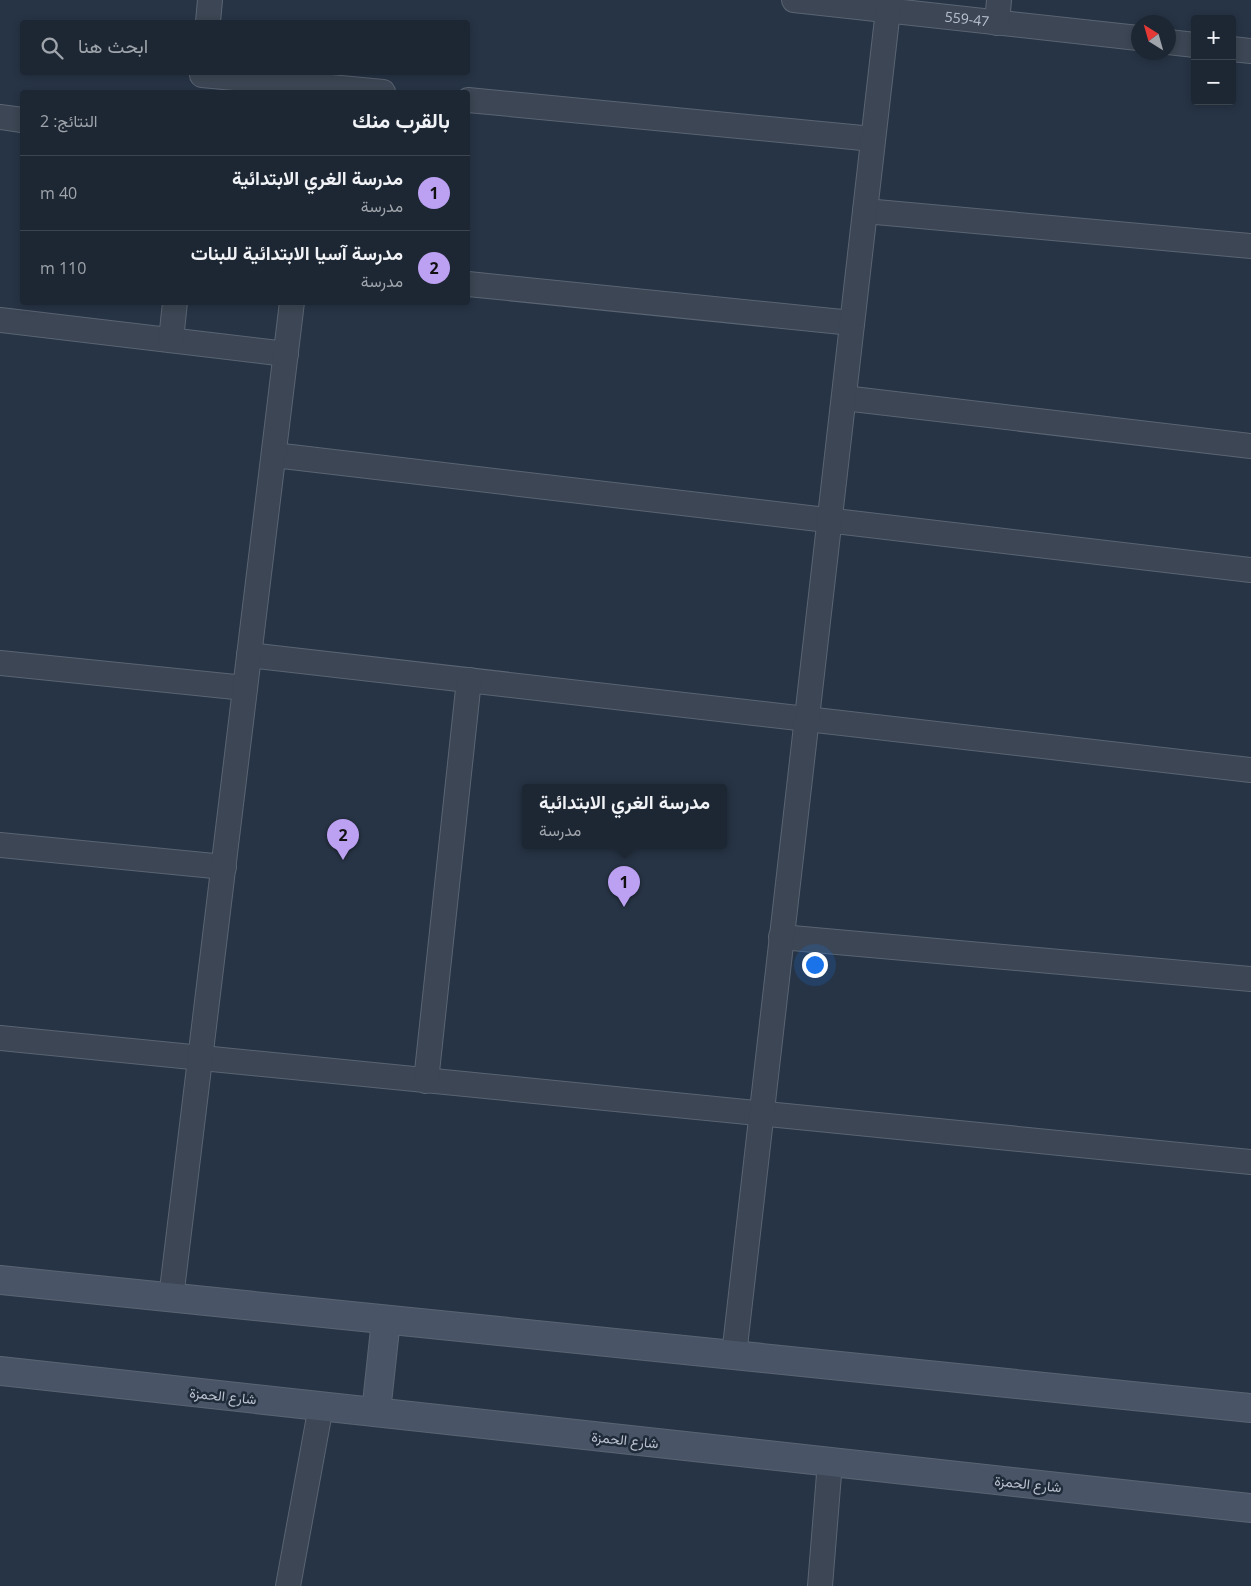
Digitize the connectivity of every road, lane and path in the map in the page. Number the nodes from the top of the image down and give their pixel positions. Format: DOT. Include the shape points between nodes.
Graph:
graph roads {
  1 [pos="210,0"];
  2 [pos="794,0"];
  3 [pos="888,10"];
  4 [pos="998,11"];
  5 [pos="208,20"];
  6 [pos="1131,37"];
  7 [pos="1176,43"];
  8 [pos="1191,45"];
  9 [pos="1236,49"];
  10 [pos="1251,51"];
  11 [pos="201,80"];
  12 [pos="317,89"];
  13 [pos="339,90"];
  14 [pos="470,100"];
  15 [pos="0,117"];
  16 [pos="20,120"];
  17 [pos="873,139"];
  18 [pos="865,211"];
  19 [pos="1251,246"];
  20 [pos="470,284"];
  21 [pos="175,305"];
  22 [pos="292,305"];
  23 [pos="0,320"];
  24 [pos="852,323"];
  25 [pos="170,340"];
  26 [pos="286,354"];
  27 [pos="844,398"];
  28 [pos="1251,446"];
  29 [pos="274,455"];
  30 [pos="829,519"];
  31 [pos="1251,570"];
  32 [pos="249,655"];
  33 [pos="0,663"];
  34 [pos="469,680"];
  35 [pos="245,688"];
  36 [pos="806,718"];
  37 [pos="1251,770"];
  38 [pos="0,845"];
  39 [pos="224,867"];
  40 [pos="781,937"];
  41 [pos="1251,979"];
  42 [pos="0,1038"];
  43 [pos="200,1058"];
  44 [pos="426,1081"];
  45 [pos="761,1114"];
  46 [pos="1251,1162"];
  47 [pos="0,1280"];
  48 [pos="171,1298"];
  49 [pos="386,1320"];
  50 [pos="734,1355"];
  51 [pos="0,1371"];
  52 [pos="321,1406"];
  53 [pos="1251,1408"];
  54 [pos="376,1412"];
  55 [pos="830,1462"];
  56 [pos="1251,1508"];
  57 [pos="288,1586"];
  58 [pos="820,1586"];
  1 -- 5 [label="street"];
  2 -- 3 [label="street, 559-47"];
  3 -- 4 [label="street, 559-47"];
  3 -- 17 [label="street"];
  4 -- 6 [label="street, 559-47"];
  7 -- 8 [label="street"];
  9 -- 10 [label="street"];
  11 -- 12 [label="street"];
  12 -- 13 [label="street"];
  14 -- 17 [label="street"];
  15 -- 16 [label="street"];
  17 -- 18 [label="street"];
  18 -- 19 [label="street"];
  18 -- 24 [label="street"];
  20 -- 24 [label="street"];
  21 -- 25 [label="street"];
  22 -- 26 [label="street"];
  23 -- 25 [label="street"];
  24 -- 27 [label="street"];
  25 -- 26 [label="street"];
  26 -- 29 [label="street"];
  27 -- 28 [label="street"];
  27 -- 30 [label="street"];
  29 -- 30 [label="street"];
  29 -- 32 [label="street"];
  30 -- 31 [label="street"];
  30 -- 36 [label="street"];
  32 -- 34 [label="street"];
  32 -- 35 [label="street"];
  33 -- 35 [label="street"];
  34 -- 36 [label="street"];
  34 -- 44 [label="street"];
  35 -- 39 [label="street"];
  36 -- 37 [label="street"];
  36 -- 40 [label="street"];
  38 -- 39 [label="street"];
  39 -- 43 [label="street"];
  40 -- 41 [label="street"];
  40 -- 45 [label="street"];
  42 -- 43 [label="street"];
  43 -- 44 [label="street"];
  43 -- 48 [label="street"];
  44 -- 45 [label="street"];
  45 -- 46 [label="street"];
  45 -- 50 [label="street"];
  47 -- 48 [label="street"];
  48 -- 49 [label="street"];
  49 -- 50 [label="street"];
  49 -- 54 [label="street"];
  50 -- 53 [label="street"];
  51 -- 52 [label="street, شارع الحمزة"];
  52 -- 54 [label="street, شارع الحمزة"];
  52 -- 57 [label="street"];
  54 -- 55 [label="street, شارع الحمزة"];
  55 -- 56 [label="street, شارع الحمزة"];
  55 -- 58 [label="street"];
}
